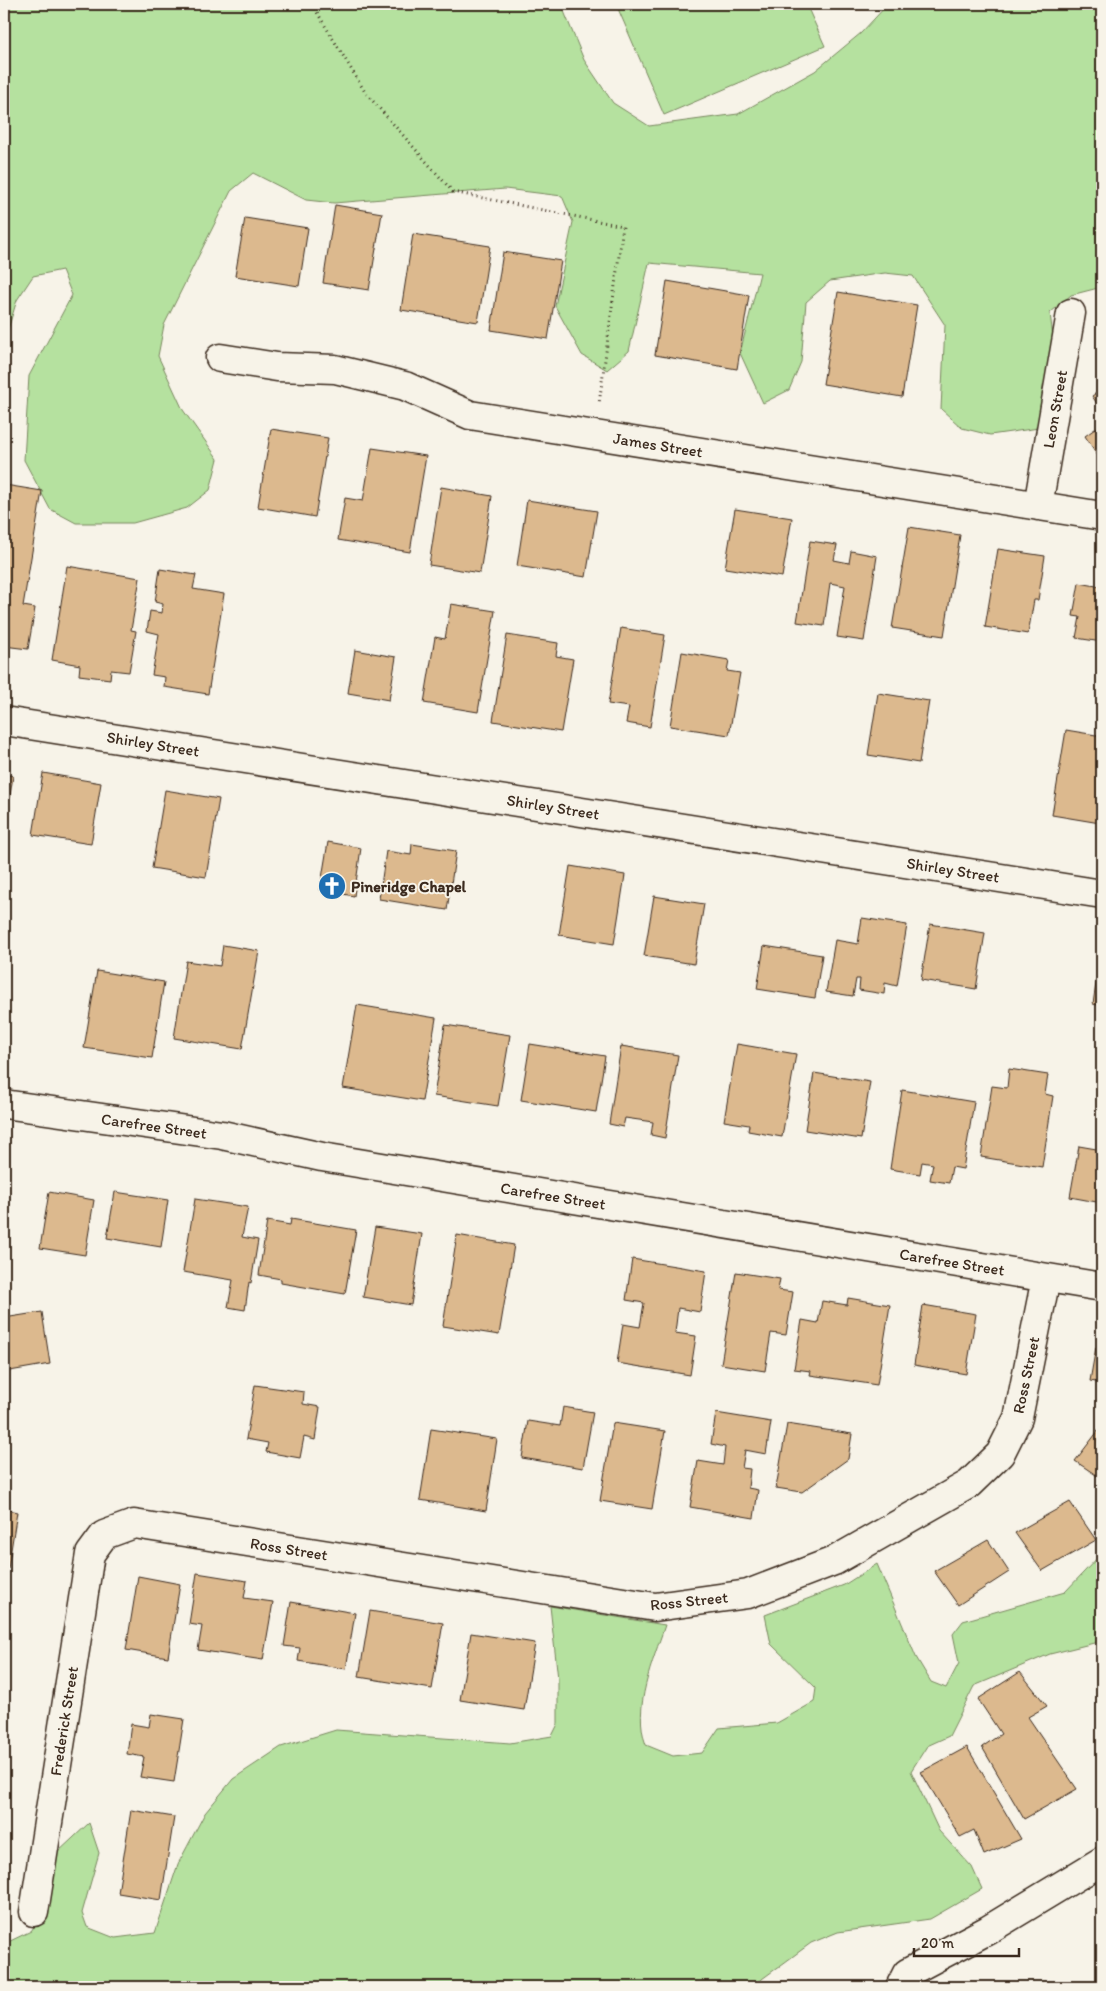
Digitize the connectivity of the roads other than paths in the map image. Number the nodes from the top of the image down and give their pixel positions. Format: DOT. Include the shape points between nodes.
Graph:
graph roads {
  1 [pos="1071,313"];
  2 [pos="220,358"];
  3 [pos="1038,506"];
  4 [pos="1102,516"];
  5 [pos="4,721"];
  6 [pos="1102,894"];
  7 [pos="4,1104"];
  8 [pos="1046,1278"];
  9 [pos="1102,1287"];
  10 [pos="104,1535"];
  11 [pos="1102,1861"];
  12 [pos="34,1912"];
  13 [pos="900,1987"];
  1 -- 3 [label="street, Leon Street"];
  2 -- 3 [label="street, James Street" via="277,368 335,369 405,386 470,415"];
  3 -- 4 [label="street, James Street"];
  5 -- 6 [label="street, Shirley Street"];
  7 -- 8 [label="street, Carefree Street" via="222,1136 322,1157"];
  8 -- 9 [label="street, Carefree Street"];
  8 -- 10 [label="street, Ross Street" via="1018,1418 1000,1454 968,1484 834,1561 748,1594 655,1608 134,1524"];
  10 -- 12 [label="street, Frederick Street" via="90,1554"];
  11 -- 13 [label="street" via="988,1930 906,1973"];
}
